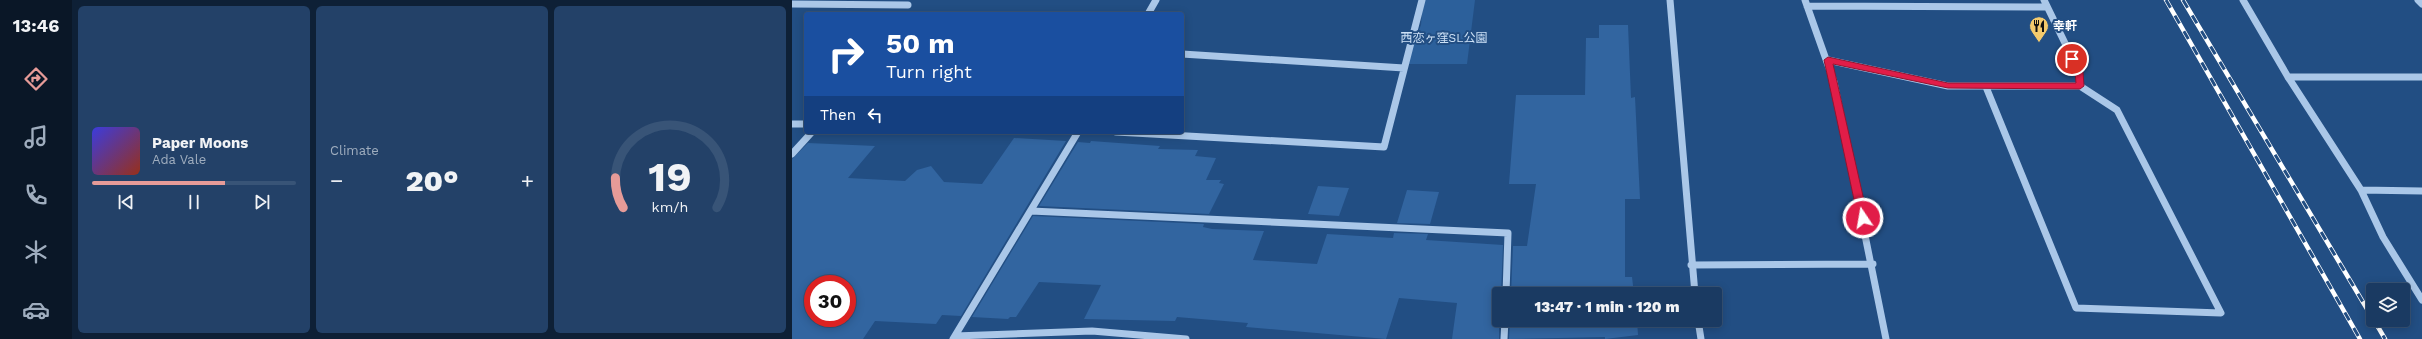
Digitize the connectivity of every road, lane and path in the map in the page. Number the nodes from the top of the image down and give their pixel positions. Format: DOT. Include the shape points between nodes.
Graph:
graph roads {
  1 [pos="1156,0"];
  2 [pos="1422,0"];
  3 [pos="1670,0"];
  4 [pos="2044,0"];
  5 [pos="2243,0"];
  6 [pos="2418,0"];
  7 [pos="1806,3"];
  8 [pos="1921,3"];
  9 [pos="792,4"];
  10 [pos="2422,4"];
  11 [pos="908,5"];
  12 [pos="2047,7"];
  13 [pos="1149,12"];
  14 [pos="1184,54"];
  15 [pos="1828,60"];
  16 [pos="1404,68"];
  17 [pos="2288,77"];
  18 [pos="2422,77"];
  19 [pos="2080,86"];
  20 [pos="1986,87"];
  21 [pos="792,124"];
  22 [pos="804,124"];
  23 [pos="810,134"];
  24 [pos="1077,134"];
  25 [pos="1152,134"];
  26 [pos="792,154"];
  27 [pos="2361,190"];
  28 [pos="2422,191"];
  29 [pos="1031,211"];
  30 [pos="1873,264"];
  31 [pos="1691,265"];
  32 [pos="1506,287"];
  33 [pos="1694,287"];
  34 [pos="2422,300"];
  35 [pos="1505,327"];
  36 [pos="1699,327"];
  37 [pos="954,337"];
  38 [pos="1186,339"];
  39 [pos="1504,339"];
  40 [pos="1701,339"];
  41 [pos="1886,339"];
  1 -- 13 [label="street"];
  2 -- 16 [label="street"];
  3 -- 31 [label="street"];
  4 -- 12 [label="street"];
  5 -- 17 [label="street"];
  6 -- 10 [label="street"];
  7 -- 8 [label="street"];
  7 -- 15 [label="street"];
  8 -- 12 [label="street"];
  9 -- 11 [label="street"];
  12 -- 19 [label="street" via="2079,72"];
  14 -- 16 [label="street"];
  15 -- 20 [label="street" via="1948,86"];
  15 -- 30 [label="street"];
  16 -- 25 [label="street" via="1384,147"];
  17 -- 18 [label="street"];
  17 -- 27 [label="street"];
  19 -- 20 [label="street"];
  19 -- 20 [label="street" via="2117,110 2221,313 2076,308"];
  21 -- 22 [label="street"];
  23 -- 26 [label="street"];
  24 -- 29 [label="street"];
  27 -- 28 [label="street"];
  27 -- 34 [label="street" via="2382,237"];
  29 -- 32 [label="street" via="1508,233"];
  29 -- 37 [label="street"];
  30 -- 31 [label="street"];
  30 -- 41 [label="street"];
  31 -- 33 [label="street"];
  35 -- 39 [label="street"];
  36 -- 40 [label="street"];
  37 -- 38 [label="street" via="1092,331"];
}
